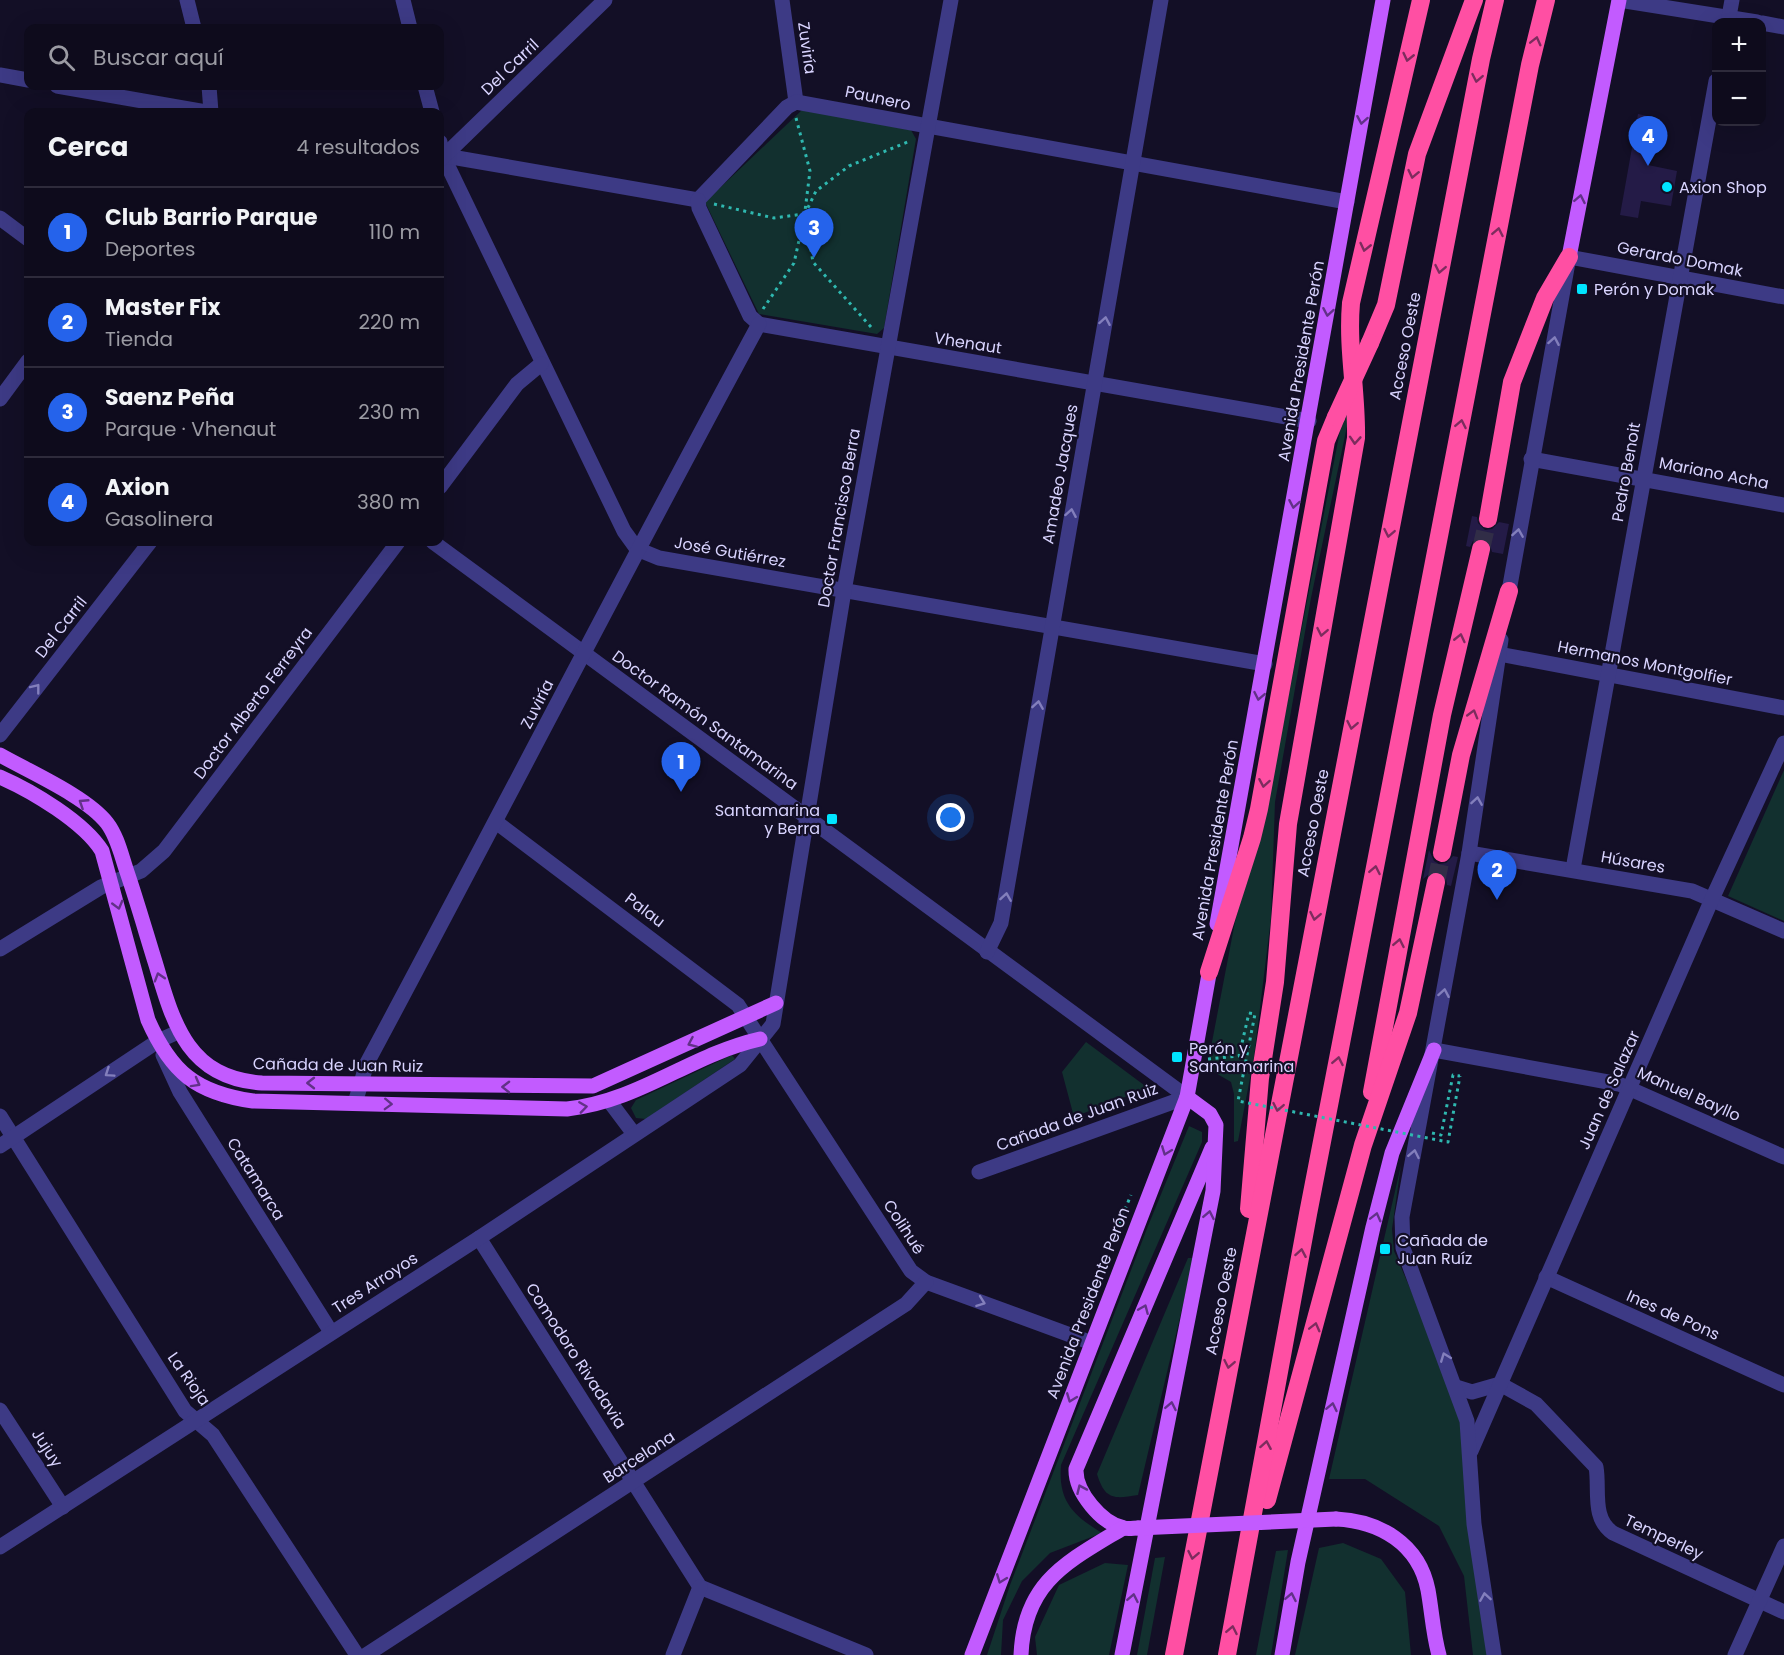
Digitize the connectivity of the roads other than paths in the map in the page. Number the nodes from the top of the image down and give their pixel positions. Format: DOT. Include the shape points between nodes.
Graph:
graph roads {
  1 [pos="187,0"];
  2 [pos="403,0"];
  3 [pos="605,0"];
  4 [pos="782,0"];
  5 [pos="951,0"];
  6 [pos="1161,0"];
  7 [pos="1383,0"];
  8 [pos="1421,0"];
  9 [pos="1474,0"];
  10 [pos="1494,0"];
  11 [pos="1546,0"];
  12 [pos="1619,0"];
  13 [pos="1732,0"];
  14 [pos="1717,18"];
  15 [pos="1728,18"];
  16 [pos="193,24"];
  17 [pos="409,24"];
  18 [pos="1766,24"];
  19 [pos="1784,27"];
  20 [pos="0,75"];
  21 [pos="24,79"];
  22 [pos="80,90"];
  23 [pos="209,90"];
  24 [pos="426,90"];
  25 [pos="1712,102"];
  26 [pos="183,108"];
  27 [pos="211,108"];
  28 [pos="431,108"];
  29 [pos="798,109"];
  30 [pos="927,127"];
  31 [pos="444,149"];
  32 [pos="444,154"];
  33 [pos="444,161"];
  34 [pos="1132,162"];
  35 [pos="698,200"];
  36 [pos="1347,202"];
  37 [pos="0,218"];
  38 [pos="24,236"];
  39 [pos="1569,257"];
  40 [pos="1679,277"];
  41 [pos="1784,297"];
  42 [pos="759,324"];
  43 [pos="889,349"];
  44 [pos="541,364"];
  45 [pos="24,366"];
  46 [pos="1094,382"];
  47 [pos="0,399"];
  48 [pos="1309,421"];
  49 [pos="1531,459"];
  50 [pos="1643,478"];
  51 [pos="444,482"];
  52 [pos="1784,505"];
  53 [pos="1488,519"];
  54 [pos="147,546"];
  55 [pos="395,546"];
  56 [pos="438,546"];
  57 [pos="637,549"];
  58 [pos="1481,549"];
  59 [pos="844,591"];
  60 [pos="1509,591"];
  61 [pos="1051,627"];
  62 [pos="584,653"];
  63 [pos="1499,654"];
  64 [pos="1265,664"];
  65 [pos="1608,675"];
  66 [pos="1784,708"];
  67 [pos="0,735"];
  68 [pos="1784,743"];
  69 [pos="0,755"];
  70 [pos="0,777"];
  71 [pos="807,817"];
  72 [pos="496,822"];
  73 [pos="1442,853"];
  74 [pos="1469,853"];
  75 [pos="1573,869"];
  76 [pos="129,877"];
  77 [pos="111,882"];
  78 [pos="1436,882"];
  79 [pos="1712,898"];
  80 [pos="1784,931"];
  81 [pos="0,949"];
  82 [pos="987,952"];
  83 [pos="1209,972"];
  84 [pos="776,1003"];
  85 [pos="746,1019"];
  86 [pos="178,1032"];
  87 [pos="760,1039"];
  88 [pos="158,1041"];
  89 [pos="1434,1050"];
  90 [pos="361,1084"];
  91 [pos="1631,1088"];
  92 [pos="1187,1097"];
  93 [pos="610,1102"];
  94 [pos="355,1103"];
  95 [pos="0,1116"];
  96 [pos="634,1134"];
  97 [pos="14,1137"];
  98 [pos="1216,1139"];
  99 [pos="1363,1145"];
  100 [pos="0,1146"];
  101 [pos="1784,1156"];
  102 [pos="979,1172"];
  103 [pos="479,1238"];
  104 [pos="1546,1277"];
  105 [pos="926,1282"];
  106 [pos="1240,1306"];
  107 [pos="331,1332"];
  108 [pos="1092,1343"];
  109 [pos="1500,1384"];
  110 [pos="1784,1385"];
  111 [pos="1456,1387"];
  112 [pos="0,1410"];
  113 [pos="197,1421"];
  114 [pos="1470,1453"];
  115 [pos="634,1481"];
  116 [pos="63,1507"];
  117 [pos="1131,1528"];
  118 [pos="1784,1546"];
  119 [pos="0,1547"];
  120 [pos="700,1587"];
  121 [pos="1429,1599"];
  122 [pos="1759,1600"];
  123 [pos="1237,1605"];
  124 [pos="1784,1611"];
  125 [pos="357,1655"];
  126 [pos="366,1655"];
  127 [pos="673,1655"];
  128 [pos="866,1655"];
  129 [pos="972,1655"];
  130 [pos="1021,1655"];
  131 [pos="1122,1655"];
  132 [pos="1174,1655"];
  133 [pos="1227,1655"];
  134 [pos="1282,1655"];
  135 [pos="1430,1655"];
  136 [pos="1438,1655"];
  137 [pos="1494,1655"];
  138 [pos="1735,1655"];
  1 -- 16 [label="street"];
  2 -- 17 [label="street"];
  3 -- 31 [label="street, Del Carril"];
  4 -- 29 [label="street, Zuviría"];
  5 -- 30 [label="street, Doctor Francisco Berra"];
  6 -- 34 [label="street, Amadeo Jacques"];
  7 -- 36 [label="main road, Avenida Presidente Perón, one-way"];
  8 -- 106 [label="highway, one-way" via="1352,303 1349,330 1356,438 1288,824"];
  9 -- 83 [label="highway, one-way, bridge" via="1424,133 1386,305 1326,441 1254,829"];
  10 -- 106 [label="highway, Acceso Oeste, one-way"];
  123 -- 11 [label="highway, one-way" via="1308,1214 1530,65"];
  12 -- 14 [label="street"];
  39 -- 12 [label="main road, one-way"];
  13 -- 15 [label="street"];
  18 -- 19 [label="street"];
  20 -- 21 [label="street"];
  22 -- 26 [label="street"];
  23 -- 27 [label="street"];
  24 -- 28 [label="street"];
  25 -- 40 [label="street, Pedro Benoit"];
  29 -- 30 [label="street, Paunero"];
  29 -- 35 [label="street" via="787,107"];
  30 -- 34 [label="street, Paunero"];
  30 -- 43 [label="street, Doctor Francisco Berra"];
  32 -- 35 [label="street"];
  33 -- 44 [label="street"];
  34 -- 36 [label="street, Paunero"];
  46 -- 34 [label="street, Amadeo Jacques, one-way"];
  35 -- 42 [label="street" via="750,316"];
  36 -- 48 [label="main road, Avenida Presidente Perón, one-way"];
  37 -- 38 [label="street"];
  39 -- 40 [label="street, Gerardo Domak"];
  49 -- 39 [label="street, one-way"];
  39 -- 53 [label="highway" via="1545,298 1512,382"];
  40 -- 41 [label="street, Gerardo Domak"];
  40 -- 50 [label="street, Pedro Benoit"];
  42 -- 43 [label="street, Vhenaut"];
  42 -- 57 [label="street, Zuviría"];
  43 -- 46 [label="street, Vhenaut"];
  43 -- 59 [label="street, Doctor Francisco Berra"];
  44 -- 51 [label="street" via="518,384"];
  44 -- 57 [label="street" via="624,531"];
  45 -- 47 [label="street"];
  46 -- 48 [label="street, Vhenaut"];
  61 -- 46 [label="street, Amadeo Jacques, one-way"];
  48 -- 64 [label="main road, Avenida Presidente Perón, one-way"];
  49 -- 50 [label="street, Mariano Acha"];
  60 -- 49 [label="street, one-way"];
  50 -- 52 [label="street, Mariano Acha"];
  50 -- 65 [label="street, Pedro Benoit"];
  67 -- 54 [label="street, Del Carril, one-way"];
  55 -- 76 [label="street, Doctor Alberto Ferreyra" via="164,851"];
  56 -- 62 [label="street, Doctor Ramón Santamarina"];
  57 -- 59 [label="street, José Gutiérrez" via="659,558"];
  57 -- 62 [label="street, Zuviría"];
  99 -- 58 [label="highway, one-way" via="1442,715"];
  59 -- 61 [label="street, José Gutiérrez"];
  59 -- 71 [label="street, Doctor Francisco Berra"];
  60 -- 63 [label="street"];
  73 -- 60 [label="highway, one-way" via="1461,755"];
  61 -- 64 [label="street, José Gutiérrez"];
  82 -- 61 [label="street, Amadeo Jacques, one-way" via="1001,923"];
  62 -- 71 [label="street, Doctor Ramón Santamarina"];
  62 -- 72 [label="street, Zuviría"];
  63 -- 65 [label="street, Hermanos Montgolfier"];
  74 -- 63 [label="street, one-way"];
  64 -- 83 [label="main road, Avenida Presidente Perón, one-way"];
  65 -- 66 [label="street, Hermanos Montgolfier"];
  65 -- 75 [label="street, Pedro Benoit"];
  68 -- 79 [label="street, Juan de Salazar"];
  76 -- 69 [label="main road, Cañada de Juan Ruiz, one-way" via="116,837 98,813"];
  70 -- 77 [label="main road" via="94,838"];
  71 -- 82 [label="street, Doctor Ramón Santamarina"];
  71 -- 84 [label="street, Doctor Francisco Berra"];
  72 -- 85 [label="street, Palau" via="731,998"];
  72 -- 90 [label="street, Zuviría" via="367,1063"];
  74 -- 75 [label="street, Húsares"];
  89 -- 74 [label="street, one-way"];
  75 -- 79 [label="street, Húsares"];
  76 -- 77 [label="street, Doctor Alberto Ferreyra"];
  86 -- 76 [label="main road, Cañada de Juan Ruiz, one-way"];
  77 -- 81 [label="street, Doctor Alberto Ferreyra"];
  77 -- 88 [label="main road, one-way" via="148,1020"];
  78 -- 99 [label="highway" via="1408,1013"];
  79 -- 80 [label="street, Húsares"];
  79 -- 91 [label="street, Juan de Salazar"];
  82 -- 92 [label="street, Doctor Ramón Santamarina"];
  83 -- 92 [label="main road, Avenida Presidente Perón"];
  84 -- 85 [label="main road, Cañada de Juan Ruiz"];
  84 -- 87 [label="street, Doctor Francisco Berra" via="773,1024"];
  85 -- 87 [label="street, Palau"];
  85 -- 90 [label="main road, Cañada de Juan Ruiz, one-way" via="593,1086"];
  86 -- 88 [label="street"];
  90 -- 86 [label="main road, Cañada de Juan Ruiz, one-way" via="243,1082 210,1068"];
  87 -- 93 [label="main road" via="728,1046"];
  87 -- 96 [label="street, Tres Arroyos" via="740,1065"];
  87 -- 105 [label="street, Colihué" via="911,1271"];
  88 -- 94 [label="main road, one-way" via="187,1078 219,1094 253,1101"];
  88 -- 97 [label="street, one-way"];
  88 -- 107 [label="street, Catamarca" via="180,1092"];
  89 -- 91 [label="street, Manuel Bayllo"];
  111 -- 89 [label="street, one-way" via="1402,1248 1402,1216"];
  134 -- 89 [label="main road, one-way" via="1298,1562 1373,1227 1392,1153"];
  90 -- 94 [label="street, Zuviría"];
  91 -- 101 [label="street, Manuel Bayllo"];
  91 -- 104 [label="street, Juan de Salazar"];
  92 -- 98 [label="main road" via="1214,1118"];
  92 -- 102 [label="street, Cañada de Juan Ruiz"];
  92 -- 108 [label="main road, Avenida Presidente Perón, one-way"];
  94 -- 93 [label="main road, one-way" via="567,1109"];
  93 -- 96 [label="street"];
  95 -- 97 [label="street, La Rioja"];
  96 -- 103 [label="street, Tres Arroyos"];
  97 -- 100 [label="street"];
  97 -- 113 [label="street, La Rioja" via="185,1411"];
  117 -- 98 [label="main road, one-way" via="1097,1511 1083,1496 1077,1481 1078,1463"];
  131 -- 98 [label="main road, one-way" via="1210,1209"];
  123 -- 99 [label="highway, one-way"];
  103 -- 107 [label="street, Tres Arroyos"];
  103 -- 115 [label="street, Comodoro Rivadavia"];
  104 -- 109 [label="street, Juan de Salazar"];
  104 -- 110 [label="street, Ines de Pons"];
  105 -- 108 [label="street, Colihué, one-way"];
  105 -- 115 [label="street, Barcelona" via="906,1304"];
  106 -- 132 [label="highway, Acceso Oeste, one-way"];
  107 -- 113 [label="street, Tres Arroyos"];
  108 -- 129 [label="main road, Avenida Presidente Perón, one-way"];
  109 -- 111 [label="street" via="1472,1392"];
  109 -- 114 [label="street, Juan de Salazar"];
  109 -- 122 [label="street, Temperley" via="1529,1398 1591,1458 1598,1477 1599,1514 1606,1529"];
  111 -- 114 [label="street" via="1467,1421"];
  112 -- 116 [label="street, Jujuy"];
  113 -- 116 [label="street, Tres Arroyos"];
  113 -- 125 [label="street, La Rioja" via="213,1435"];
  137 -- 114 [label="street, one-way" via="1474,1524"];
  115 -- 120 [label="street, Comodoro Rivadavia"];
  115 -- 126 [label="street, Barcelona"];
  116 -- 119 [label="street, Tres Arroyos"];
  117 -- 121 [label="main road, bridge" via="1336,1519 1374,1525 1401,1542 1421,1570"];
  117 -- 130 [label="main road" via="1067,1563 1047,1580 1027,1618"];
  118 -- 122 [label="street"];
  120 -- 127 [label="street"];
  120 -- 128 [label="street"];
  121 -- 135 [label="main road"];
  121 -- 136 [label="main road"];
  122 -- 124 [label="street, Temperley"];
  122 -- 138 [label="street"];
  133 -- 123 [label="highway, one-way"];
}
